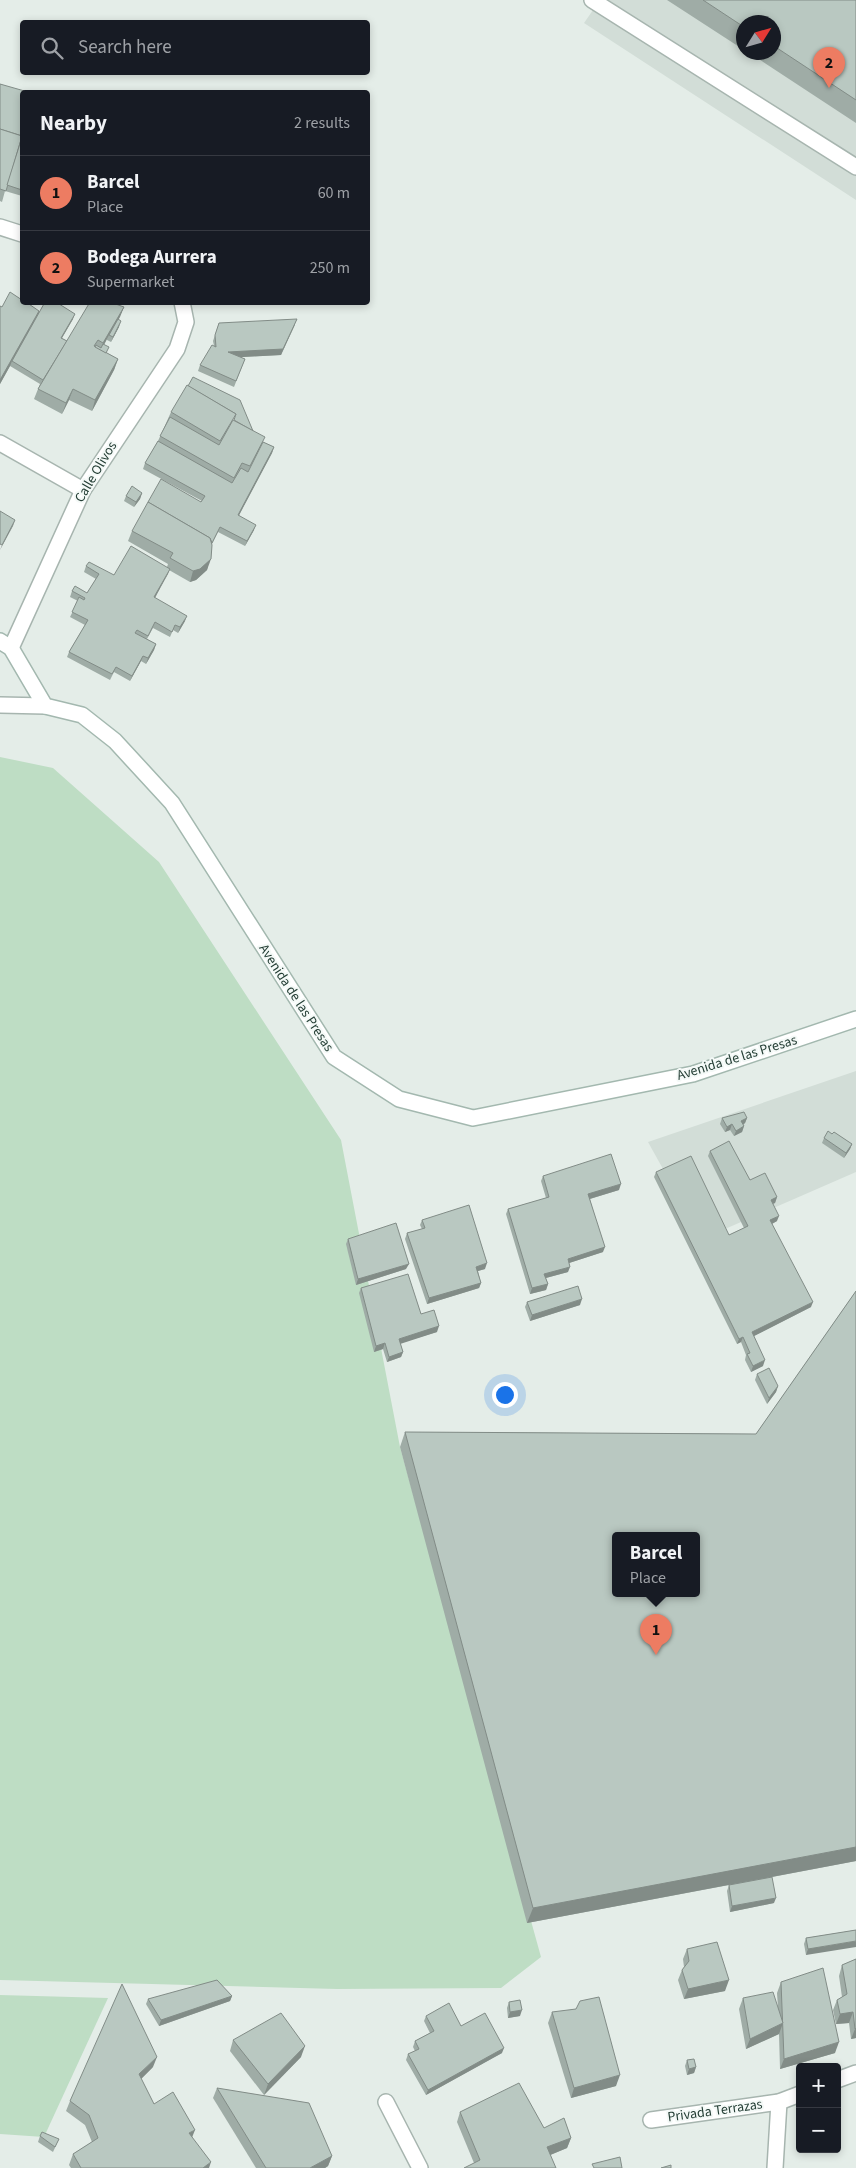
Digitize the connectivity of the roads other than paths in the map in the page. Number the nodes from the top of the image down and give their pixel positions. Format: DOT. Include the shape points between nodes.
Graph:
graph roads {
  1 [pos="592,0"];
  2 [pos="856,167"];
  3 [pos="0,227"];
  4 [pos="20,233"];
  5 [pos="183,305"];
  6 [pos="0,443"];
  7 [pos="83,490"];
  8 [pos="6,644"];
  9 [pos="0,704"];
  10 [pos="45,706"];
  11 [pos="856,1019"];
  12 [pos="856,2073"];
  13 [pos="841,2079"];
  14 [pos="796,2096"];
  15 [pos="386,2102"];
  16 [pos="779,2102"];
  17 [pos="651,2120"];
  18 [pos="420,2168"];
  19 [pos="775,2168"];
  1 -- 2 [label="main road"];
  3 -- 4 [label="main road"];
  5 -- 7 [label="main road, Calle Olivos" via="186,322 177,348"];
  6 -- 7 [label="main road"];
  7 -- 8 [label="main road, Calle Olivos"];
  8 -- 10 [label="main road"];
  9 -- 10 [label="main road, Avenida de las Presas"];
  10 -- 11 [label="main road, Avenida de las Presas" via="82,715 115,741 172,804 334,1057 399,1099 473,1118 693,1074"];
  12 -- 13 [label="main road"];
  14 -- 16 [label="main road, Privada Terrazas"];
  15 -- 18 [label="main road"];
  16 -- 17 [label="main road, Privada Terrazas"];
  16 -- 19 [label="main road, Privada Terrazas"];
}
